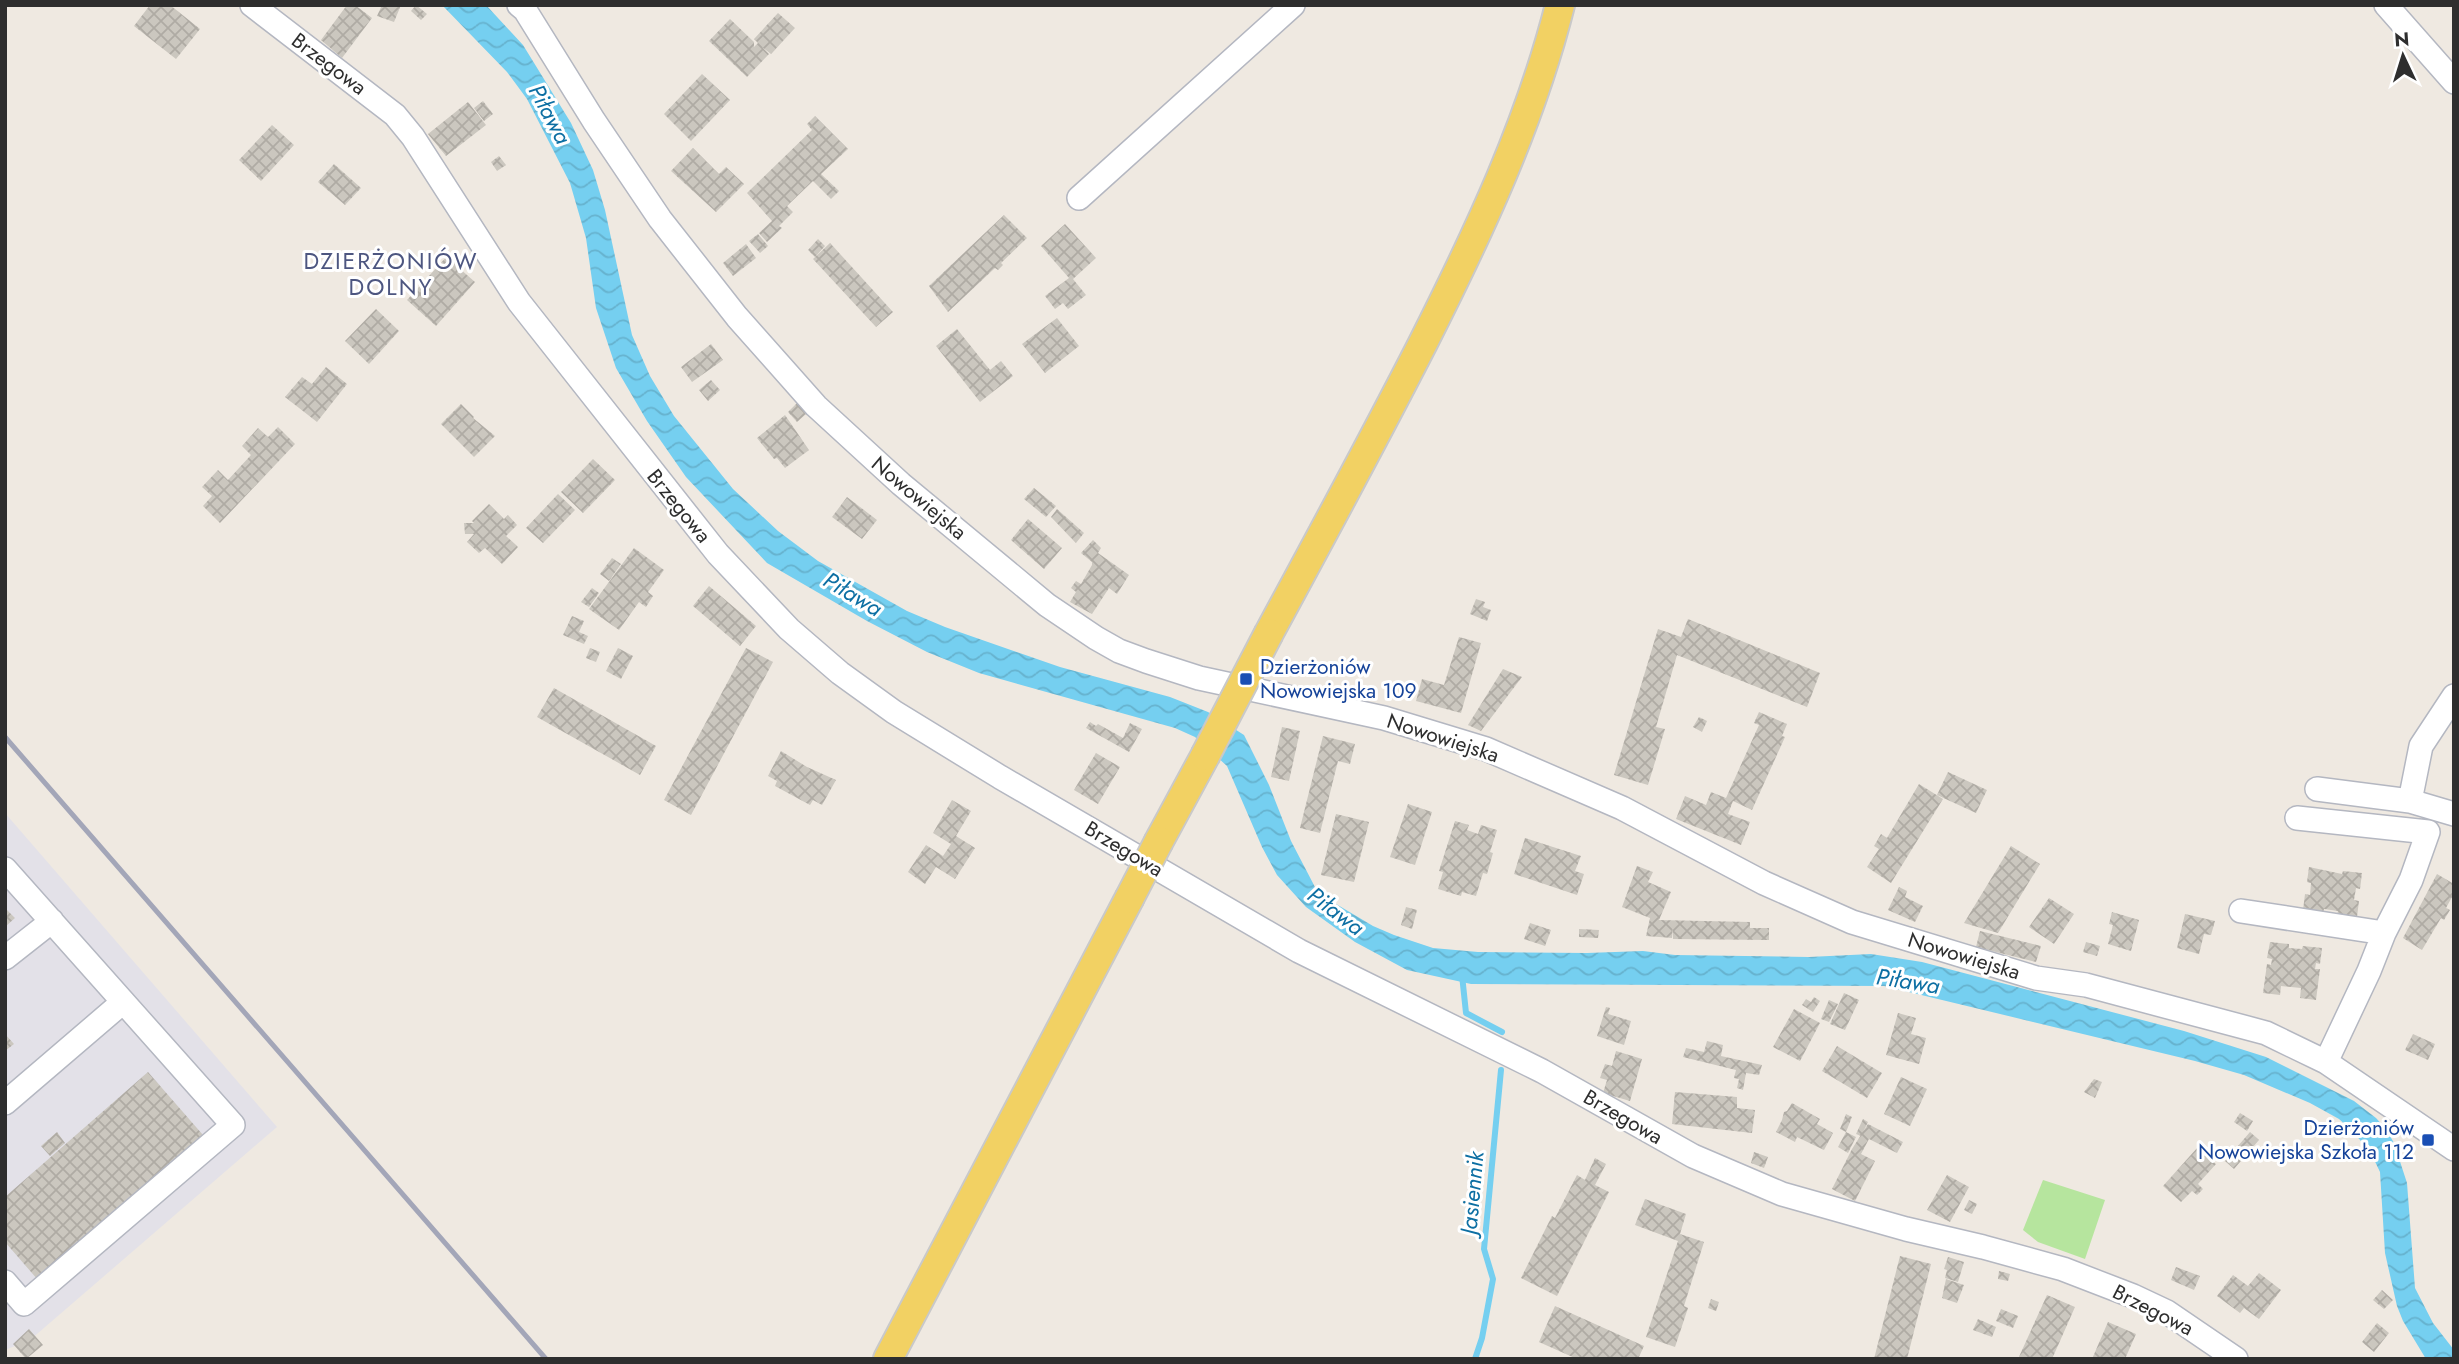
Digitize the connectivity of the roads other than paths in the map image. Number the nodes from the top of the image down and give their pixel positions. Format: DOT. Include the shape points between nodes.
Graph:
graph roads {
  1 [pos="252,5"];
  2 [pos="520,5"];
  3 [pos="1293,5"];
  4 [pos="1560,5"];
  5 [pos="2386,5"];
  6 [pos="2454,82"];
  7 [pos="1079,198"];
  8 [pos="2454,696"];
  9 [pos="2317,789"];
  10 [pos="2410,802"];
  11 [pos="2444,811"];
  12 [pos="2297,818"];
  13 [pos="2428,832"];
  14 [pos="5,869"];
  15 [pos="2241,911"];
  16 [pos="52,921"];
  17 [pos="2384,933"];
  18 [pos="5,958"];
  19 [pos="124,1002"];
  20 [pos="2326,1062"];
  21 [pos="5,1103"];
  22 [pos="2454,1149"];
  23 [pos="5,1282"];
  24 [pos="888,1359"];
  25 [pos="2236,1359"];
  1 -- 25 [label="street, Brzegowa" via="395,115 414,137 519,302 718,554 789,629 894,712 1300,951 1542,1071 1692,1156 1782,1194 2063,1269 2167,1312"];
  2 -- 20 [label="street, Nowowiejska" via="660,219 799,388 901,484 1047,605 1096,638 1137,658 1199,678 1384,718 1486,749 1622,808 1764,883 1852,922 2036,978 2086,985 2266,1033"];
  3 -- 7 [label="street"];
  4 -- 24 [label="main road, bridge" via="1523,125 1484,219 1367,453"];
  5 -- 6 [label="street"];
  8 -- 10 [label="street" via="2421,746"];
  9 -- 10 [label="street"];
  10 -- 11 [label="street"];
  11 -- 13 [label="street"];
  12 -- 13 [label="street"];
  13 -- 17 [label="street" via="2411,880"];
  14 -- 16 [label="street"];
  15 -- 17 [label="street"];
  16 -- 18 [label="street"];
  16 -- 19 [label="street"];
  17 -- 20 [label="street"];
  19 -- 21 [label="street"];
  19 -- 23 [label="street" via="233,1125 24,1304"];
  20 -- 22 [label="street, Nowowiejska"];
}
